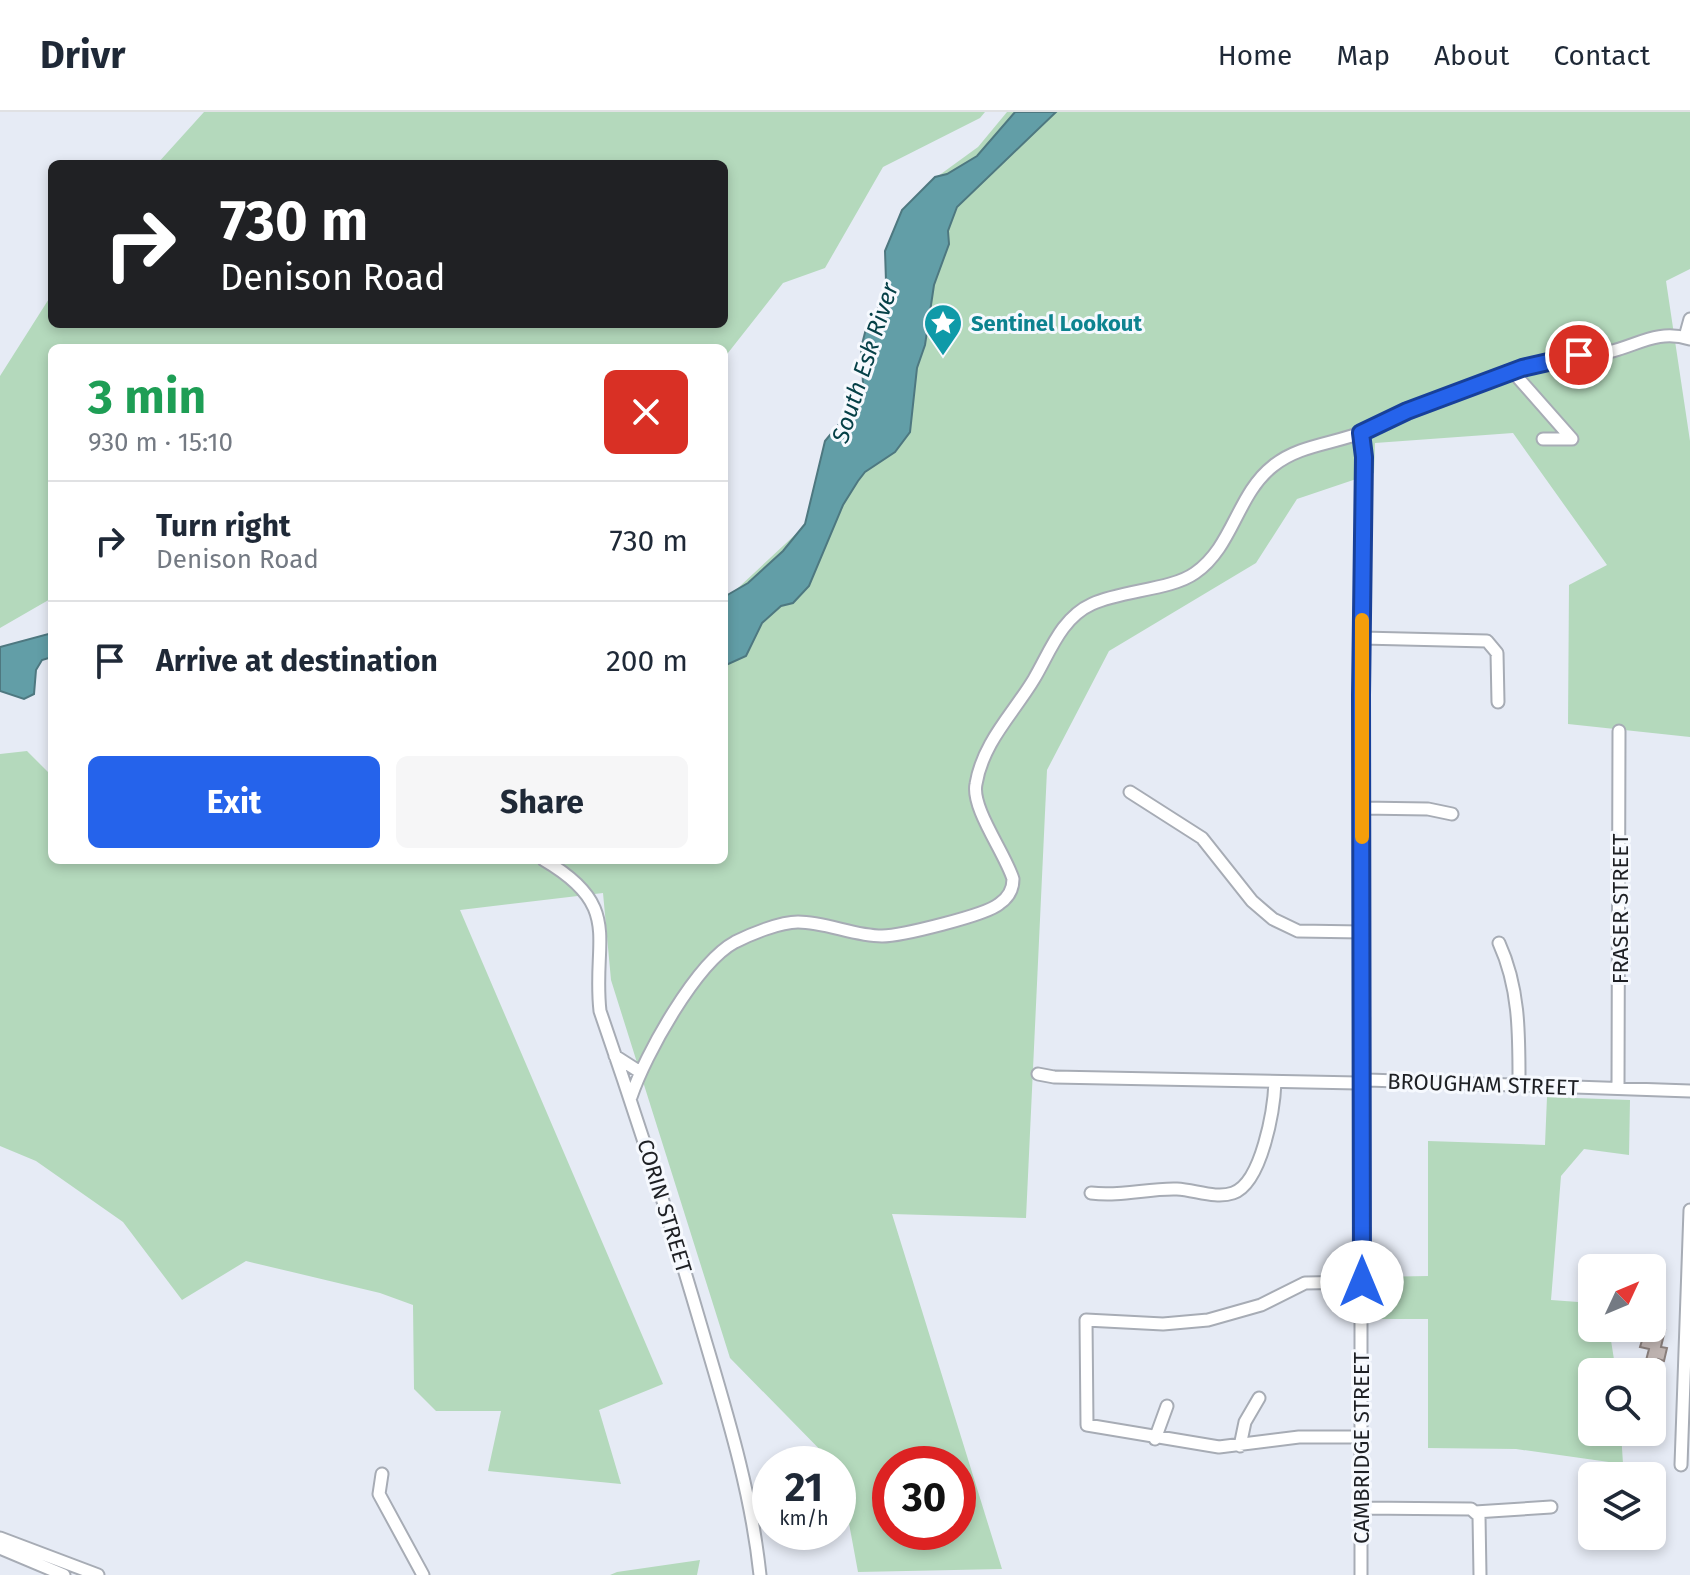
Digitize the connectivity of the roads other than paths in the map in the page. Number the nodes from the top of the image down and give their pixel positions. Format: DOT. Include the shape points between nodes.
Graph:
graph roads {
  1 [pos="1690,319"];
  2 [pos="1688,338"];
  3 [pos="1513,372"];
  4 [pos="1384,422"];
  5 [pos="1361,433"];
  6 [pos="1543,439"];
  7 [pos="1364,457"];
  8 [pos="1362,638"];
  9 [pos="1498,702"];
  10 [pos="1619,731"];
  11 [pos="1130,792"];
  12 [pos="1362,808"];
  13 [pos="1452,814"];
  14 [pos="549,864"];
  15 [pos="1362,932"];
  16 [pos="1499,943"];
  17 [pos="615,1056"];
  18 [pos="640,1072"];
  19 [pos="1038,1074"];
  20 [pos="1275,1082"];
  21 [pos="1363,1082"];
  22 [pos="1519,1085"];
  23 [pos="1618,1088"];
  24 [pos="1690,1091"];
  25 [pos="631,1097"];
  26 [pos="1091,1193"];
  27 [pos="1690,1210"];
  28 [pos="1362,1282"];
  29 [pos="1259,1398"];
  30 [pos="1167,1406"];
  31 [pos="1362,1437"];
  32 [pos="1155,1439"];
  33 [pos="1240,1446"];
  34 [pos="1681,1465"];
  35 [pos="382,1474"];
  36 [pos="1551,1507"];
  37 [pos="1361,1508"];
  38 [pos="1475,1512"];
  39 [pos="0,1538"];
  40 [pos="0,1548"];
  41 [pos="64,1575"];
  42 [pos="98,1575"];
  43 [pos="423,1575"];
  44 [pos="760,1575"];
  45 [pos="1361,1575"];
  46 [pos="1480,1575"];
  1 -- 2 [label="street"];
  2 -- 3 [label="street" via="1652,336 1614,351 1550,360"];
  3 -- 4 [label="street"];
  3 -- 6 [label="street" via="1572,439"];
  4 -- 5 [label="street"];
  4 -- 7 [label="street, CAMBRIDGE STREET"];
  5 -- 7 [label="street, CAMBRIDGE STREET"];
  5 -- 18 [label="street" via="1295,453 1272,466 1250,493 1216,554 1196,573 1177,583 1128,591 1090,605 1062,629 991,741 976,781 979,804 1013,879 1013,888 997,907 892,935 795,922 739,940 710,961"];
  7 -- 8 [label="street, CAMBRIDGE STREET"];
  8 -- 9 [label="street" via="1487,641 1497,653"];
  8 -- 12 [label="street, CAMBRIDGE STREET"];
  10 -- 23 [label="street, FRASER STREET"];
  11 -- 15 [label="street" via="1202,838 1273,919 1298,931"];
  12 -- 13 [label="street"];
  12 -- 15 [label="street, CAMBRIDGE STREET"];
  14 -- 17 [label="street, CORIN STREET" via="583,891 601,924 599,1002"];
  15 -- 21 [label="street, CAMBRIDGE STREET"];
  16 -- 22 [label="street" via="1509,965 1518,1015"];
  17 -- 18 [label="street"];
  17 -- 25 [label="street, CORIN STREET"];
  18 -- 25 [label="street"];
  19 -- 20 [label="street, BROUGHAM STREET"];
  20 -- 21 [label="street, BROUGHAM STREET"];
  20 -- 26 [label="street" via="1267,1132 1250,1177 1237,1191"];
  21 -- 22 [label="street, BROUGHAM STREET"];
  21 -- 28 [label="street, CAMBRIDGE STREET"];
  22 -- 23 [label="street, BROUGHAM STREET"];
  23 -- 24 [label="street, BROUGHAM STREET"];
  25 -- 44 [label="street, CORIN STREET" via="730,1424 753,1516"];
  27 -- 34 [label="street"];
  28 -- 31 [label="street, CAMBRIDGE STREET"];
  28 -- 32 [label="street" via="1305,1283 1261,1305 1208,1320 1086,1320 1087,1425"];
  29 -- 33 [label="street" via="1245,1422"];
  30 -- 32 [label="street"];
  31 -- 33 [label="street" via="1290,1437"];
  31 -- 37 [label="street, CAMBRIDGE STREET"];
  32 -- 33 [label="street"];
  35 -- 43 [label="street" via="379,1494"];
  36 -- 38 [label="street"];
  37 -- 38 [label="street"];
  37 -- 45 [label="street, CAMBRIDGE STREET"];
  38 -- 46 [label="street" via="1480,1523"];
  39 -- 42 [label="street"];
  40 -- 41 [label="street"];
}
